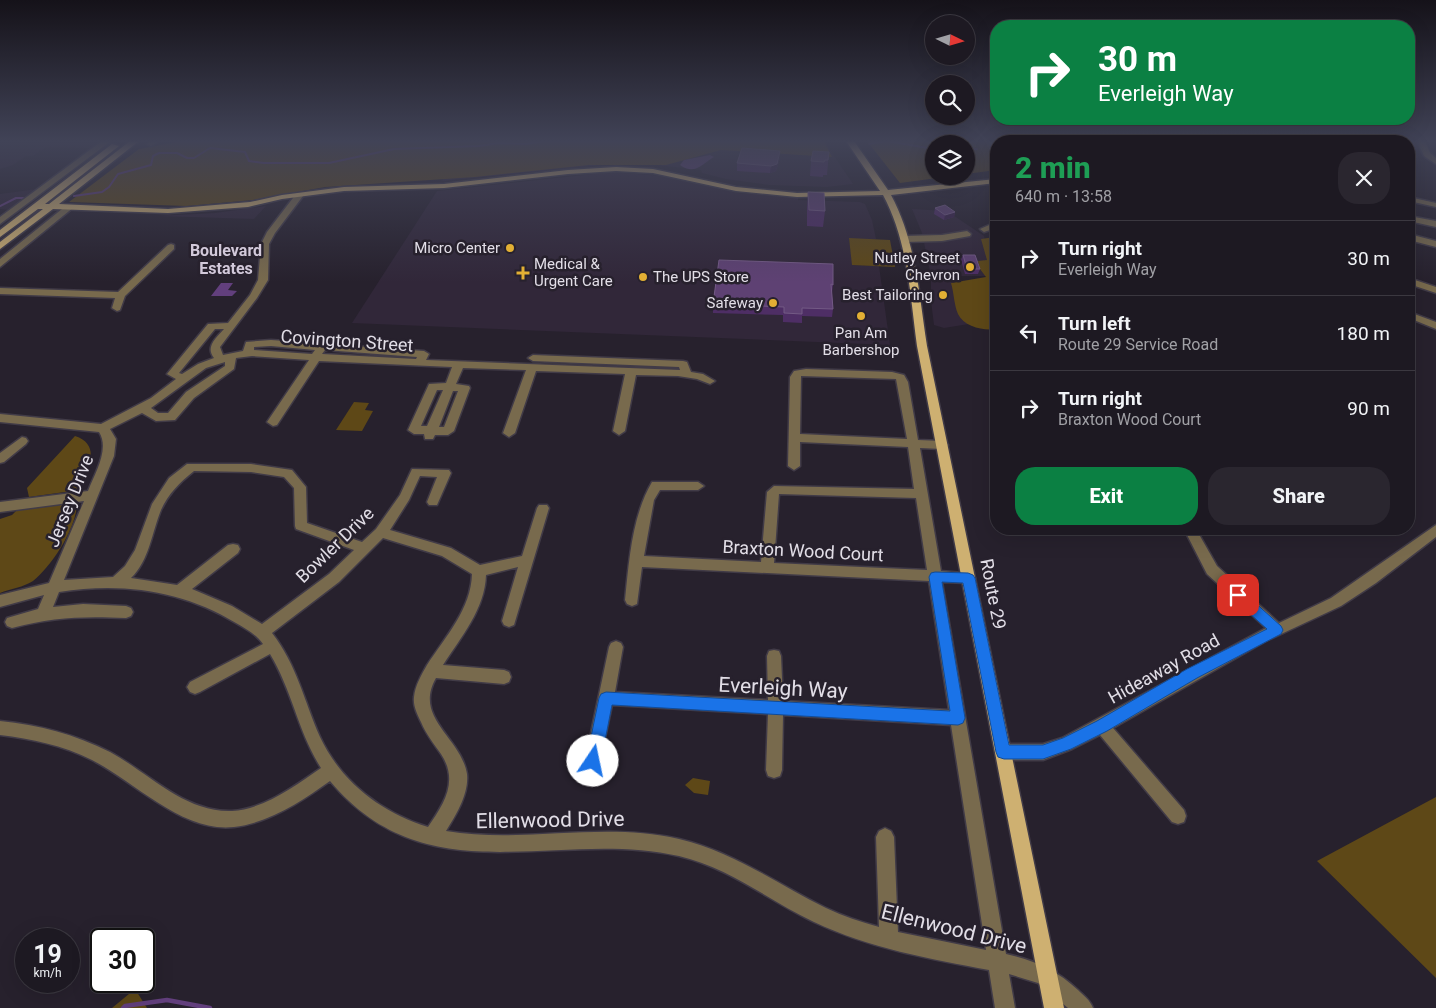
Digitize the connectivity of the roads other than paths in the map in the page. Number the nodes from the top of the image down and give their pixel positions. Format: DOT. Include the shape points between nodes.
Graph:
graph roads {
  1 [pos="44,188"];
  2 [pos="60,188"];
  3 [pos="74,188"];
  4 [pos="376,188"];
  5 [pos="728,188"];
  6 [pos="895,188"];
  7 [pos="908,188"];
  8 [pos="884,190"];
  9 [pos="298,196"];
  10 [pos="1415,200"];
  11 [pos="1436,204"];
  12 [pos="20,206"];
  13 [pos="37,206"];
  14 [pos="51,206"];
  15 [pos="70,207"];
  16 [pos="0,220"];
  17 [pos="1415,220"];
  18 [pos="1436,224"];
  19 [pos="0,234"];
  20 [pos="967,234"];
  21 [pos="904,239"];
  22 [pos="1415,239"];
  23 [pos="1436,244"];
  24 [pos="0,246"];
  25 [pos="171,247"];
  26 [pos="0,264"];
  27 [pos="1415,283"];
  28 [pos="1436,290"];
  29 [pos="0,291"];
  30 [pos="120,295"];
  31 [pos="117,308"];
  32 [pos="1415,317"];
  33 [pos="229,326"];
  34 [pos="1436,326"];
  35 [pos="322,348"];
  36 [pos="248,353"];
  37 [pos="225,358"];
  38 [pos="315,358"];
  39 [pos="422,358"];
  40 [pos="510,362"];
  41 [pos="459,364"];
  42 [pos="532,367"];
  43 [pos="630,371"];
  44 [pos="687,374"];
  45 [pos="184,378"];
  46 [pos="710,381"];
  47 [pos="450,387"];
  48 [pos="143,408"];
  49 [pos="0,418"];
  50 [pos="273,422"];
  51 [pos="103,428"];
  52 [pos="619,431"];
  53 [pos="430,433"];
  54 [pos="509,433"];
  55 [pos="794,438"];
  56 [pos="22,441"];
  57 [pos="913,444"];
  58 [pos="942,445"];
  59 [pos="0,459"];
  60 [pos="794,466"];
  61 [pos="698,486"];
  62 [pos="922,494"];
  63 [pos="93,496"];
  64 [pos="433,502"];
  65 [pos="0,507"];
  66 [pos="543,508"];
  67 [pos="1436,530"];
  68 [pos="381,532"];
  69 [pos="1193,535"];
  70 [pos="364,548"];
  71 [pos="233,549"];
  72 [pos="526,560"];
  73 [pos="636,561"];
  74 [pos="767,568"];
  75 [pos="480,571"];
  76 [pos="935,577"];
  77 [pos="968,578"];
  78 [pos="116,583"];
  79 [pos="53,588"];
  80 [pos="180,591"];
  81 [pos="632,600"];
  82 [pos="0,601"];
  83 [pos="126,612"];
  84 [pos="43,614"];
  85 [pos="509,620"];
  86 [pos="12,622"];
  87 [pos="1277,630"];
  88 [pos="267,640"];
  89 [pos="616,647"];
  90 [pos="774,656"];
  91 [pos="432,671"];
  92 [pos="504,677"];
  93 [pos="195,687"];
  94 [pos="606,698"];
  95 [pos="776,709"];
  96 [pos="958,718"];
  97 [pos="1102,726"];
  98 [pos="0,728"];
  99 [pos="1004,752"];
  100 [pos="593,761"];
  101 [pos="332,770"];
  102 [pos="774,770"];
  103 [pos="1178,816"];
  104 [pos="432,837"];
  105 [pos="885,837"];
  106 [pos="889,939"];
  107 [pos="998,962"];
  108 [pos="1048,977"];
  109 [pos="1005,1008"];
  110 [pos="1054,1008"];
  111 [pos="1083,1008"];
  1 -- 12 [label="street"];
  2 -- 13 [label="main road"];
  3 -- 14 [label="main road"];
  4 -- 9 [label="main road"];
  5 -- 8 [label="main road" via="841,196"];
  6 -- 8 [label="main road"];
  7 -- 8 [label="main road"];
  8 -- 21 [label="main road, Route 29"];
  9 -- 15 [label="main road" via="271,203 187,210"];
  9 -- 33 [label="street" via="265,244 263,280"];
  10 -- 11 [label="street"];
  12 -- 13 [label="street"];
  12 -- 16 [label="street"];
  13 -- 14 [label="main road"];
  13 -- 19 [label="main road"];
  14 -- 15 [label="main road"];
  14 -- 24 [label="main road"];
  15 -- 26 [label="street"];
  17 -- 18 [label="street"];
  20 -- 21 [label="street"];
  21 -- 58 [label="main road, Route 29"];
  22 -- 23 [label="street"];
  25 -- 30 [label="street"];
  27 -- 28 [label="street"];
  29 -- 30 [label="street"];
  30 -- 31 [label="street"];
  32 -- 34 [label="street"];
  33 -- 37 [label="street" via="215,347"];
  33 -- 45 [label="street" via="212,326 172,374"];
  35 -- 36 [label="street" via="250,344"];
  35 -- 38 [label="street"];
  35 -- 39 [label="street"];
  36 -- 37 [label="street, Covington Street"];
  36 -- 38 [label="street, Covington Street"];
  37 -- 45 [label="street, Covington Street" via="202,366"];
  37 -- 48 [label="street" via="230,367 190,395 171,417 156,417"];
  38 -- 39 [label="street, Covington Street"];
  38 -- 50 [label="street"];
  39 -- 40 [label="street"];
  39 -- 41 [label="street, Covington Street"];
  40 -- 41 [label="street, Covington Street"];
  40 -- 42 [label="street, Covington Street"];
  40 -- 44 [label="street" via="682,364"];
  41 -- 47 [label="street"];
  42 -- 43 [label="street, Covington Street"];
  42 -- 54 [label="street"];
  43 -- 44 [label="street, Covington Street"];
  43 -- 52 [label="street"];
  44 -- 46 [label="street, Covington Street"];
  45 -- 48 [label="street, Covington Street"];
  47 -- 53 [label="street"];
  47 -- 53 [label="street" via="465,388 448,431"];
  47 -- 53 [label="street" via="432,386 414,430"];
  48 -- 51 [label="street, Covington Street"];
  49 -- 51 [label="street"];
  51 -- 63 [label="street, Jersey Drive" via="110,443"];
  55 -- 57 [label="street"];
  55 -- 57 [label="street" via="795,377 798,373 892,375 900,377 903,382"];
  55 -- 60 [label="street"];
  56 -- 59 [label="street"];
  57 -- 58 [label="street"];
  57 -- 62 [label="street"];
  58 -- 77 [label="main road, Route 29"];
  61 -- 73 [label="street" via="656,485 648,500"];
  62 -- 74 [label="street" via="782,487 773,492"];
  62 -- 76 [label="street"];
  63 -- 65 [label="street"];
  63 -- 79 [label="street, Jersey Drive"];
  64 -- 68 [label="street, Bowler Drive" via="446,473 416,472"];
  66 -- 72 [label="street"];
  67 -- 87 [label="street, Hideaway Road" via="1371,580 1305,618"];
  68 -- 70 [label="street, Bowler Drive"];
  68 -- 75 [label="street" via="446,552"];
  69 -- 87 [label="street" via="1212,570"];
  70 -- 78 [label="street" via="301,526 300,488 288,473 251,468 191,467 173,480 156,507 141,551 130,570"];
  70 -- 88 [label="street, Bowler Drive"];
  71 -- 80 [label="street"];
  72 -- 75 [label="street"];
  72 -- 85 [label="street"];
  73 -- 74 [label="street, Braxton Wood Court"];
  73 -- 81 [label="street"];
  74 -- 76 [label="street, Braxton Wood Court"];
  75 -- 91 [label="street" via="475,601"];
  76 -- 77 [label="street, Braxton Wood Court"];
  76 -- 96 [label="street"];
  77 -- 99 [label="main road, Route 29"];
  78 -- 79 [label="street, Ellenwood Drive"];
  78 -- 80 [label="street, Ellenwood Drive"];
  79 -- 82 [label="street, Ellenwood Drive"];
  79 -- 84 [label="street, Jersey Drive"];
  80 -- 88 [label="street, Ellenwood Drive" via="232,611"];
  83 -- 84 [label="street" via="83,610"];
  84 -- 86 [label="street"];
  87 -- 97 [label="street, Hideaway Road"];
  88 -- 93 [label="street, Bowler Drive"];
  88 -- 101 [label="street, Ellenwood Drive" via="291,679 318,748"];
  89 -- 94 [label="street"];
  90 -- 95 [label="street"];
  91 -- 92 [label="street"];
  91 -- 104 [label="street" via="425,682 421,700 426,716 458,768 459,784 454,800"];
  94 -- 95 [label="street, Everleigh Way"];
  94 -- 100 [label="street"];
  95 -- 96 [label="street, Everleigh Way"];
  95 -- 102 [label="street"];
  96 -- 107 [label="street"];
  97 -- 99 [label="street, Hideaway Road" via="1043,752"];
  97 -- 103 [label="street"];
  98 -- 101 [label="street" via="66,741 126,771 173,803 202,816 234,819 266,809"];
  99 -- 108 [label="main road, Route 29"];
  101 -- 104 [label="street, Ellenwood Drive" via="364,804 404,828"];
  104 -- 106 [label="street, Ellenwood Drive" via="482,845 623,840 677,846 736,867 813,912"];
  105 -- 106 [label="street"];
  106 -- 107 [label="street, Ellenwood Drive"];
  107 -- 108 [label="street, Ellenwood Drive"];
  107 -- 109 [label="street"];
  108 -- 110 [label="main road, Route 29"];
  108 -- 111 [label="street"];
}
